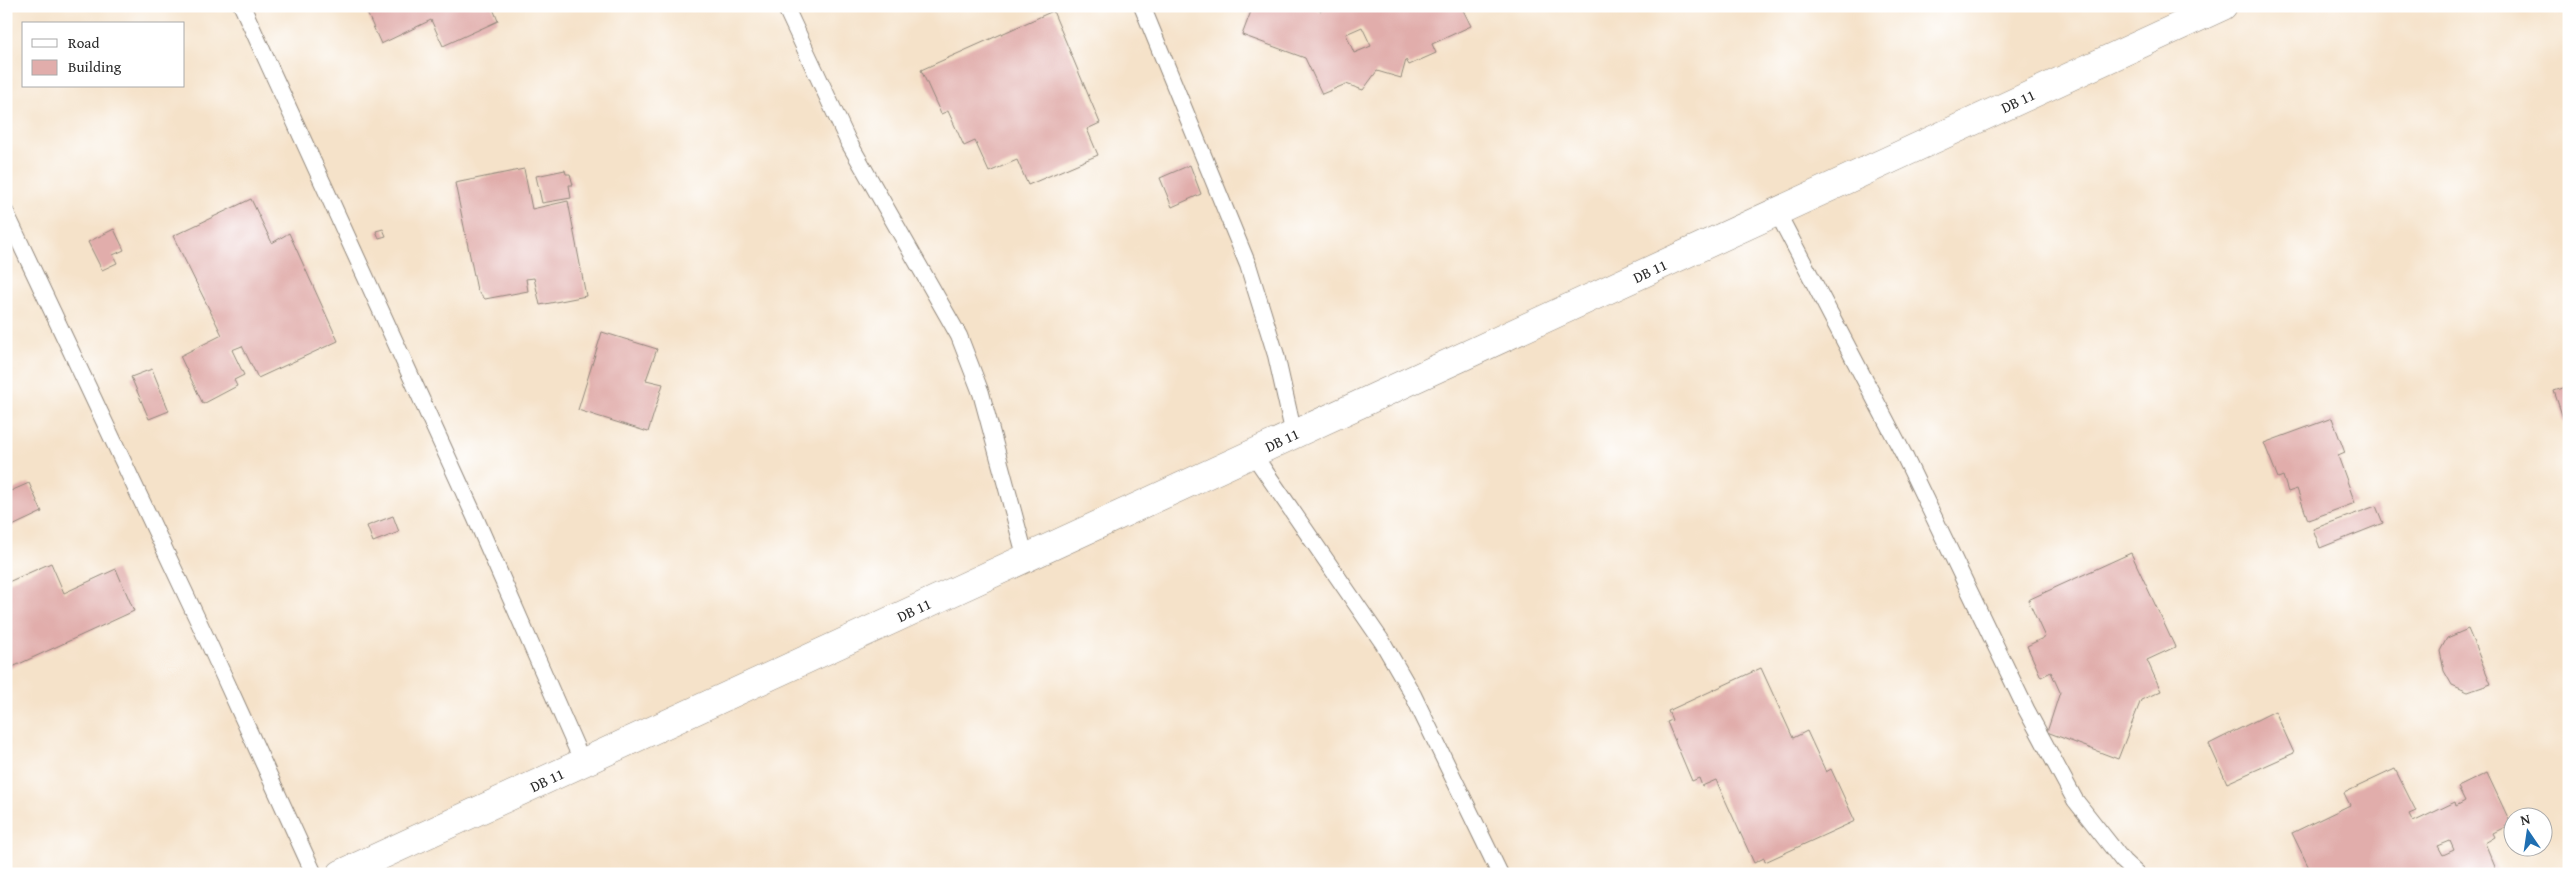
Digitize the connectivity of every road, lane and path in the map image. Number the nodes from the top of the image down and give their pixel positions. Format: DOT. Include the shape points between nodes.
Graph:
graph roads {
  1 [pos="242,6"];
  2 [pos="785,6"];
  3 [pos="1142,6"];
  4 [pos="2223,6"];
  5 [pos="1777,212"];
  6 [pos="6,213"];
  7 [pos="1294,435"];
  8 [pos="1254,454"];
  9 [pos="1026,559"];
  10 [pos="583,763"];
  11 [pos="314,874"];
  12 [pos="341,874"];
  13 [pos="1500,874"];
  14 [pos="2136,874"];
  1 -- 10 [label="lane" via="475,517"];
  2 -- 9 [label="lane" via="848,141 959,336 981,393"];
  3 -- 7 [label="lane" via="1248,265 1276,355"];
  4 -- 5 [label="street, DB 11"];
  5 -- 7 [label="street, DB 11"];
  5 -- 14 [label="lane" via="1903,453 2026,709 2075,800"];
  6 -- 11 [label="lane"];
  7 -- 8 [label="street, DB 11"];
  8 -- 9 [label="street, DB 11"];
  8 -- 13 [label="lane" via="1383,643 1413,695"];
  9 -- 10 [label="street, DB 11"];
  10 -- 12 [label="street, DB 11"];
}
